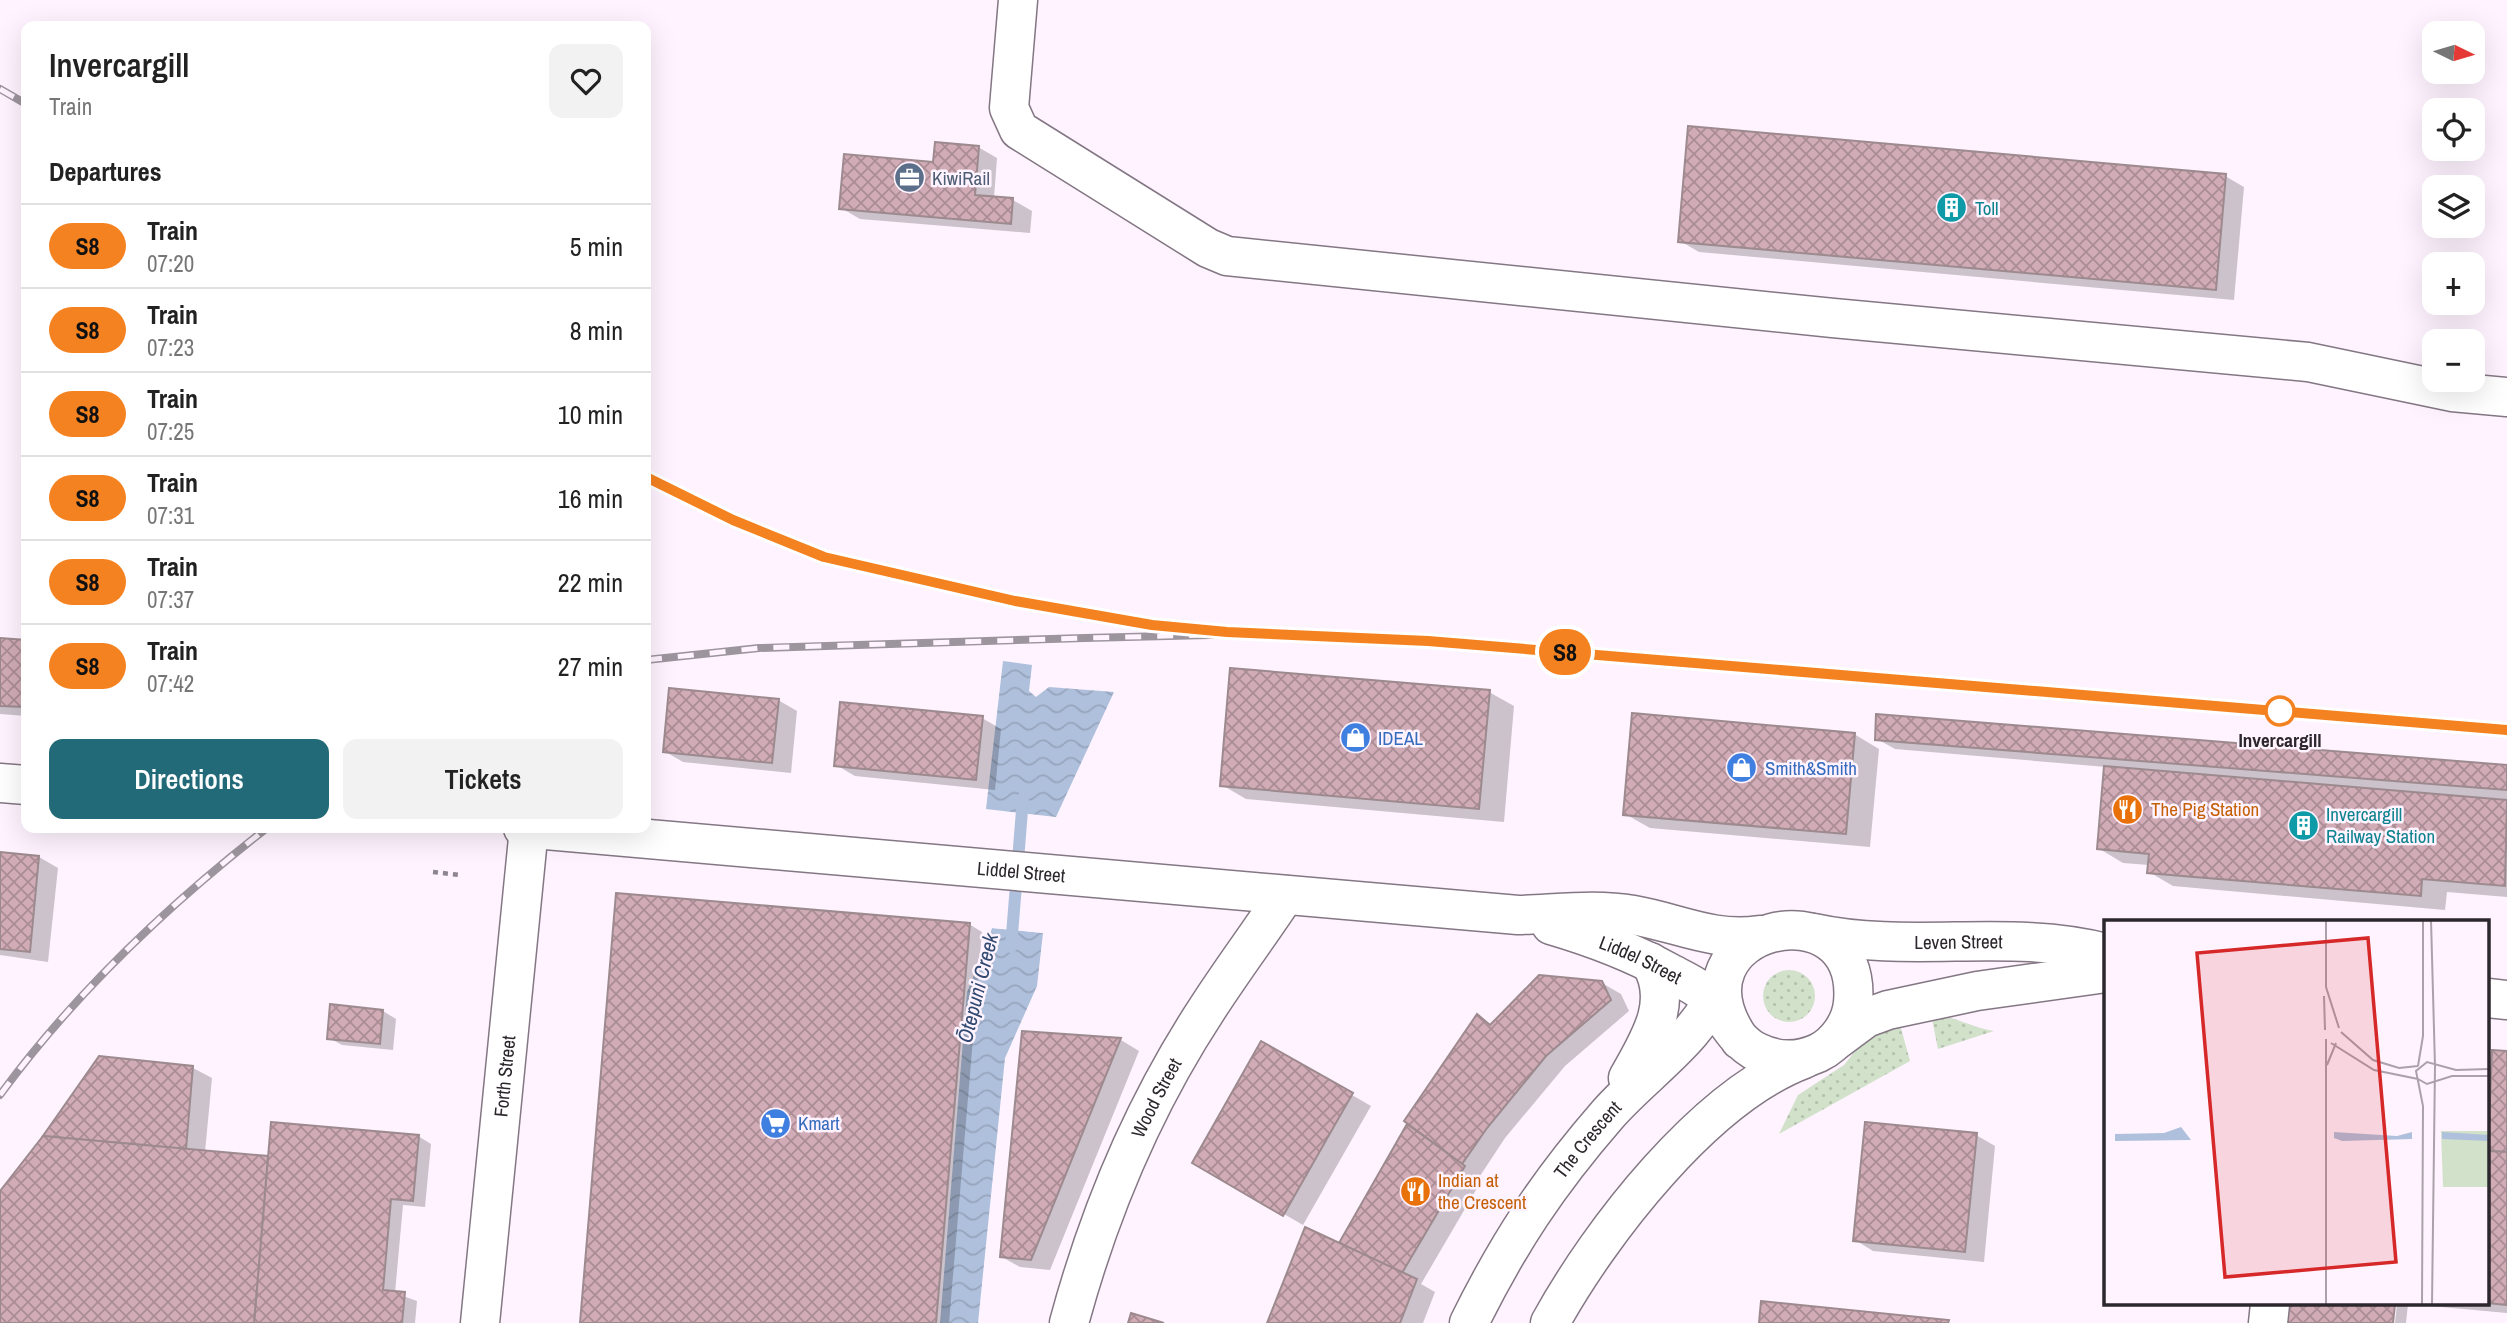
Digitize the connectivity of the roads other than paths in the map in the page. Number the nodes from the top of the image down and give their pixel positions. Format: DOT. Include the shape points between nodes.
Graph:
graph roads {
  1 [pos="1018,0"];
  2 [pos="2507,397"];
  3 [pos="0,783"];
  4 [pos="21,785"];
  5 [pos="529,833"];
  6 [pos="583,833"];
  7 [pos="1286,895"];
  8 [pos="1518,915"];
  9 [pos="1812,933"];
  10 [pos="1760,935"];
  11 [pos="2104,952"];
  12 [pos="1650,962"];
  13 [pos="2104,973"];
  14 [pos="1720,988"];
  15 [pos="1821,1049"];
  16 [pos="1609,1114"];
  17 [pos="480,1323"];
  18 [pos="1069,1323"];
  19 [pos="1469,1323"];
  20 [pos="1550,1323"];
  1 -- 2 [label="street" via="1009,108 1019,130 1227,256 2308,362 2452,392"];
  3 -- 4 [label="street"];
  5 -- 17 [label="street, Forth Street"];
  6 -- 7 [label="street, Liddel Street"];
  7 -- 8 [label="street, Liddel Street"];
  7 -- 18 [label="street, Wood Street" via="1206,1010 1134,1140 1093,1242"];
  8 -- 10 [label="street, Liddel Street" via="1613,913 1720,938"];
  8 -- 12 [label="street, Liddel Street" via="1614,944"];
  9 -- 10 [label="street" via="1795,928"];
  9 -- 11 [label="street, Leven Street" via="1875,941 2027,942"];
  9 -- 15 [label="street" via="1841,955 1854,991 1846,1027"];
  10 -- 14 [label="street" via="1734,957"];
  12 -- 14 [label="street, Liddel Street" via="1698,988"];
  12 -- 16 [label="street" via="1660,984 1657,1019"];
  13 -- 15 [label="street" via="1977,991 1888,1010 1866,1018"];
  14 -- 15 [label="street" via="1723,1009 1740,1040 1755,1051 1790,1060"];
  14 -- 16 [label="street, The Crescent" via="1695,1031"];
  15 -- 20 [label="street" via="1774,1072 1733,1102 1661,1168 1602,1239"];
  16 -- 19 [label="street, The Crescent" via="1540,1197"];
}
